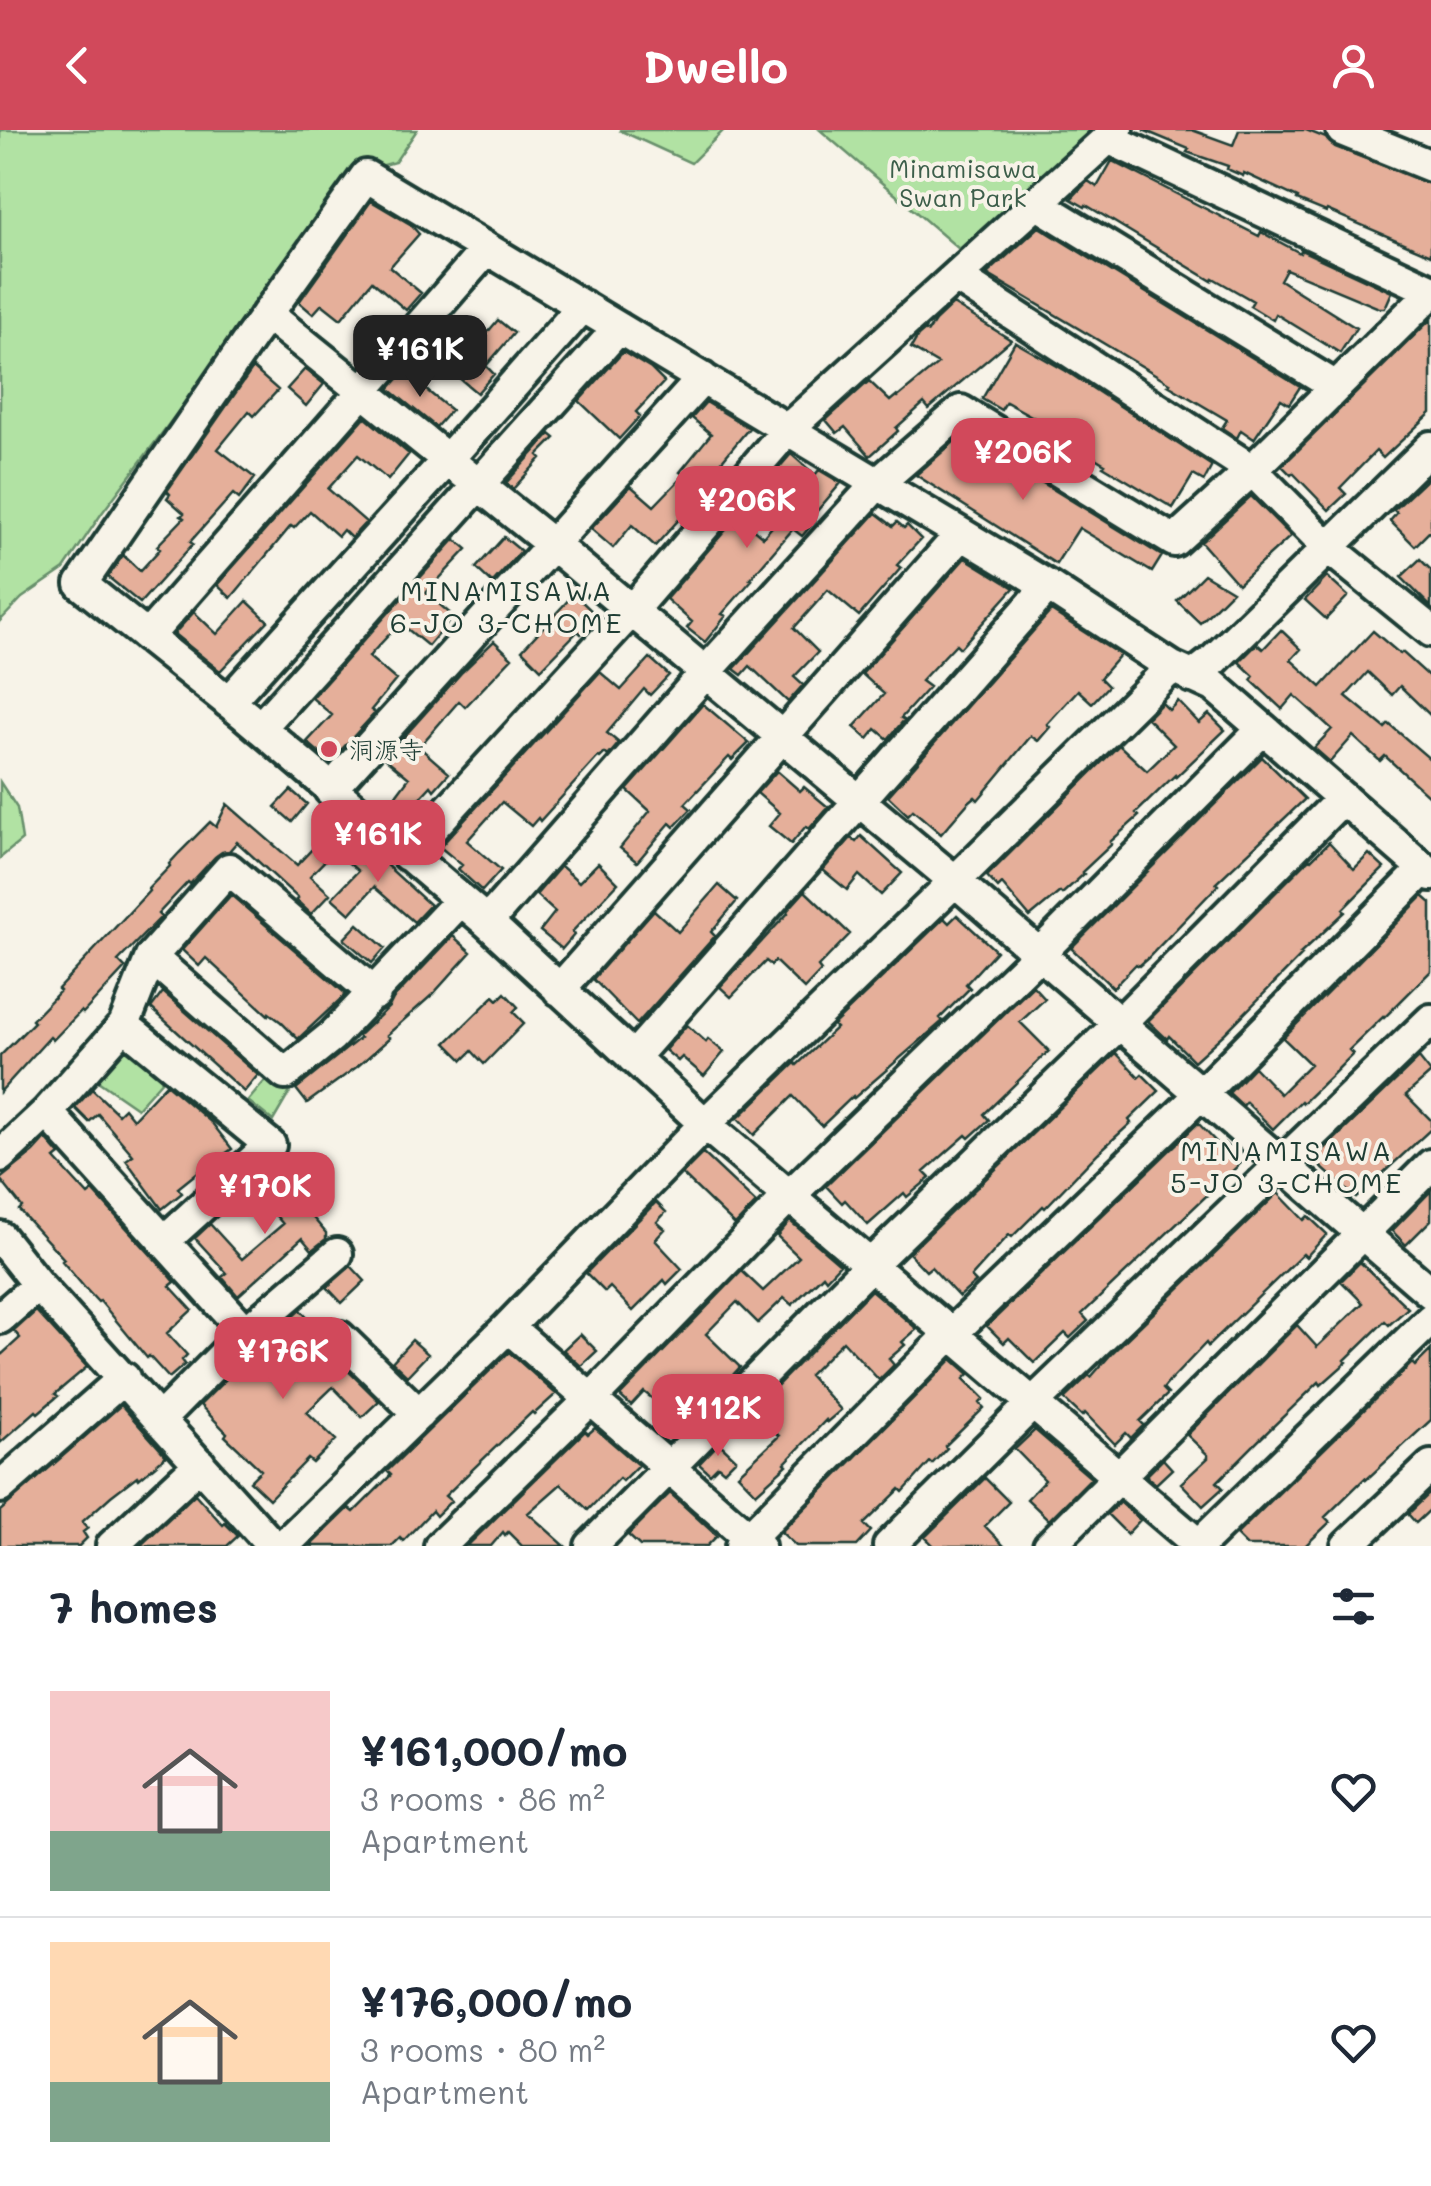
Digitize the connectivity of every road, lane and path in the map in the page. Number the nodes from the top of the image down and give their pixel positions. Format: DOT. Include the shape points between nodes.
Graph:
graph roads {
  1 [pos="1349,131"];
  2 [pos="1112,134"];
  3 [pos="1431,166"];
  4 [pos="1036,203"];
  5 [pos="487,249"];
  6 [pos="956,277"];
  7 [pos="1431,291"];
  8 [pos="583,306"];
  9 [pos="268,314"];
  10 [pos="620,328"];
  11 [pos="703,378"];
  12 [pos="1336,387"];
  13 [pos="362,390"];
  14 [pos="788,430"];
  15 [pos="1431,447"];
  16 [pos="448,459"];
  17 [pos="1252,470"];
  18 [pos="479,484"];
  19 [pos="877,484"];
  20 [pos="961,534"];
  21 [pos="553,545"];
  22 [pos="1328,548"];
  23 [pos="1048,586"];
  24 [pos="631,611"];
  25 [pos="1431,631"];
  26 [pos="147,637"];
  27 [pos="1182,672"];
  28 [pos="705,673"];
  29 [pos="228,702"];
  30 [pos="260,728"];
  31 [pos="1263,729"];
  32 [pos="781,736"];
  33 [pos="330,790"];
  34 [pos="1343,798"];
  35 [pos="858,800"];
  36 [pos="407,854"];
  37 [pos="1428,872"];
  38 [pos="955,882"];
  39 [pos="460,901"];
  40 [pos="487,922"];
  41 [pos="1039,954"];
  42 [pos="151,958"];
  43 [pos="560,990"];
  44 [pos="375,994"];
  45 [pos="1431,1020"];
  46 [pos="1119,1024"];
  47 [pos="124,1025"];
  48 [pos="633,1058"];
  49 [pos="1200,1095"];
  50 [pos="47,1112"];
  51 [pos="705,1124"];
  52 [pos="0,1156"];
  53 [pos="1431,1165"];
  54 [pos="1282,1166"];
  55 [pos="788,1197"];
  56 [pos="1362,1234"];
  57 [pos="0,1237"];
  58 [pos="164,1242"];
  59 [pos="337,1254"];
  60 [pos="870,1264"];
  61 [pos="38,1284"];
  62 [pos="1431,1293"];
  63 [pos="0,1318"];
  64 [pos="1431,1320"];
  65 [pos="508,1327"];
  66 [pos="246,1332"];
  67 [pos="950,1335"];
  68 [pos="340,1337"];
  69 [pos="124,1378"];
  70 [pos="591,1400"];
  71 [pos="1033,1403"];
  72 [pos="419,1414"];
  73 [pos="160,1419"];
  74 [pos="200,1464"];
  75 [pos="1431,1466"];
  76 [pos="670,1468"];
  77 [pos="1117,1476"];
  78 [pos="0,1487"];
  79 [pos="749,1543"];
  80 [pos="112,1546"];
  81 [pos="273,1546"];
  82 [pos="284,1546"];
  83 [pos="440,1546"];
  84 [pos="591,1546"];
  85 [pos="889,1546"];
  86 [pos="1049,1546"];
  87 [pos="1199,1546"];
  88 [pos="1348,1546"];
  1 -- 3 [label="street"];
  2 -- 4 [label="street"];
  2 -- 7 [label="street"];
  4 -- 6 [label="street"];
  4 -- 12 [label="street"];
  5 -- 8 [label="street"];
  5 -- 9 [label="street" via="366,176"];
  5 -- 13 [label="street"];
  6 -- 14 [label="street"];
  6 -- 17 [label="street"];
  7 -- 12 [label="street"];
  8 -- 10 [label="street"];
  8 -- 16 [label="street"];
  9 -- 13 [label="street"];
  9 -- 26 [label="street" via="81,584"];
  10 -- 11 [label="street"];
  10 -- 18 [label="street"];
  11 -- 14 [label="street"];
  11 -- 21 [label="street"];
  12 -- 17 [label="street"];
  13 -- 16 [label="street"];
  13 -- 26 [label="street"];
  14 -- 19 [label="street"];
  14 -- 24 [label="street"];
  15 -- 22 [label="street"];
  16 -- 18 [label="street"];
  16 -- 29 [label="street"];
  17 -- 19 [label="street" via="1174,541 961,410"];
  17 -- 22 [label="street"];
  18 -- 21 [label="street"];
  18 -- 30 [label="street"];
  19 -- 20 [label="street"];
  19 -- 28 [label="street"];
  20 -- 23 [label="street"];
  20 -- 32 [label="street"];
  21 -- 24 [label="street"];
  21 -- 33 [label="street"];
  22 -- 25 [label="street"];
  22 -- 27 [label="street" via="1214,660"];
  23 -- 27 [label="street"];
  23 -- 35 [label="street"];
  24 -- 28 [label="street"];
  24 -- 36 [label="street"];
  26 -- 29 [label="street"];
  27 -- 31 [label="street" via="1214,686"];
  27 -- 38 [label="street"];
  28 -- 32 [label="street"];
  28 -- 40 [label="street"];
  29 -- 30 [label="street"];
  30 -- 33 [label="street"];
  31 -- 34 [label="street"];
  31 -- 41 [label="street"];
  32 -- 35 [label="street"];
  32 -- 43 [label="street"];
  33 -- 36 [label="street"];
  34 -- 37 [label="street"];
  34 -- 46 [label="street"];
  35 -- 38 [label="street"];
  35 -- 48 [label="street"];
  36 -- 39 [label="street"];
  37 -- 49 [label="street"];
  38 -- 41 [label="street"];
  38 -- 51 [label="street"];
  39 -- 40 [label="street"];
  39 -- 44 [label="street"];
  40 -- 43 [label="street"];
  41 -- 46 [label="street"];
  41 -- 55 [label="street"];
  42 -- 44 [label="street" via="285,1074"];
  42 -- 44 [label="street" via="229,870"];
  42 -- 47 [label="street"];
  43 -- 48 [label="street"];
  45 -- 54 [label="street"];
  46 -- 49 [label="street"];
  46 -- 60 [label="street"];
  47 -- 50 [label="street"];
  47 -- 58 [label="street" via="270,1145"];
  48 -- 51 [label="street"];
  49 -- 54 [label="street"];
  49 -- 67 [label="street"];
  50 -- 52 [label="street"];
  50 -- 58 [label="street"];
  51 -- 55 [label="street"];
  51 -- 65 [label="street"];
  53 -- 56 [label="street"];
  54 -- 56 [label="street"];
  54 -- 71 [label="street"];
  55 -- 60 [label="street"];
  55 -- 70 [label="street"];
  56 -- 62 [label="street"];
  56 -- 77 [label="street"];
  57 -- 61 [label="street"];
  58 -- 66 [label="street"];
  59 -- 66 [label="street"];
  60 -- 67 [label="street"];
  60 -- 76 [label="street"];
  61 -- 63 [label="street"];
  61 -- 69 [label="street"];
  64 -- 87 [label="street"];
  65 -- 70 [label="street"];
  65 -- 72 [label="street"];
  66 -- 73 [label="street"];
  67 -- 71 [label="street"];
  67 -- 79 [label="street"];
  68 -- 72 [label="street"];
  69 -- 73 [label="street"];
  69 -- 78 [label="street"];
  70 -- 76 [label="street"];
  70 -- 83 [label="street"];
  71 -- 77 [label="street"];
  71 -- 85 [label="street"];
  72 -- 82 [label="street"];
  73 -- 74 [label="street"];
  74 -- 80 [label="street"];
  74 -- 81 [label="street"];
  75 -- 88 [label="street"];
  76 -- 79 [label="street"];
  76 -- 84 [label="street"];
  77 -- 86 [label="street"];
  77 -- 87 [label="street"];
}
